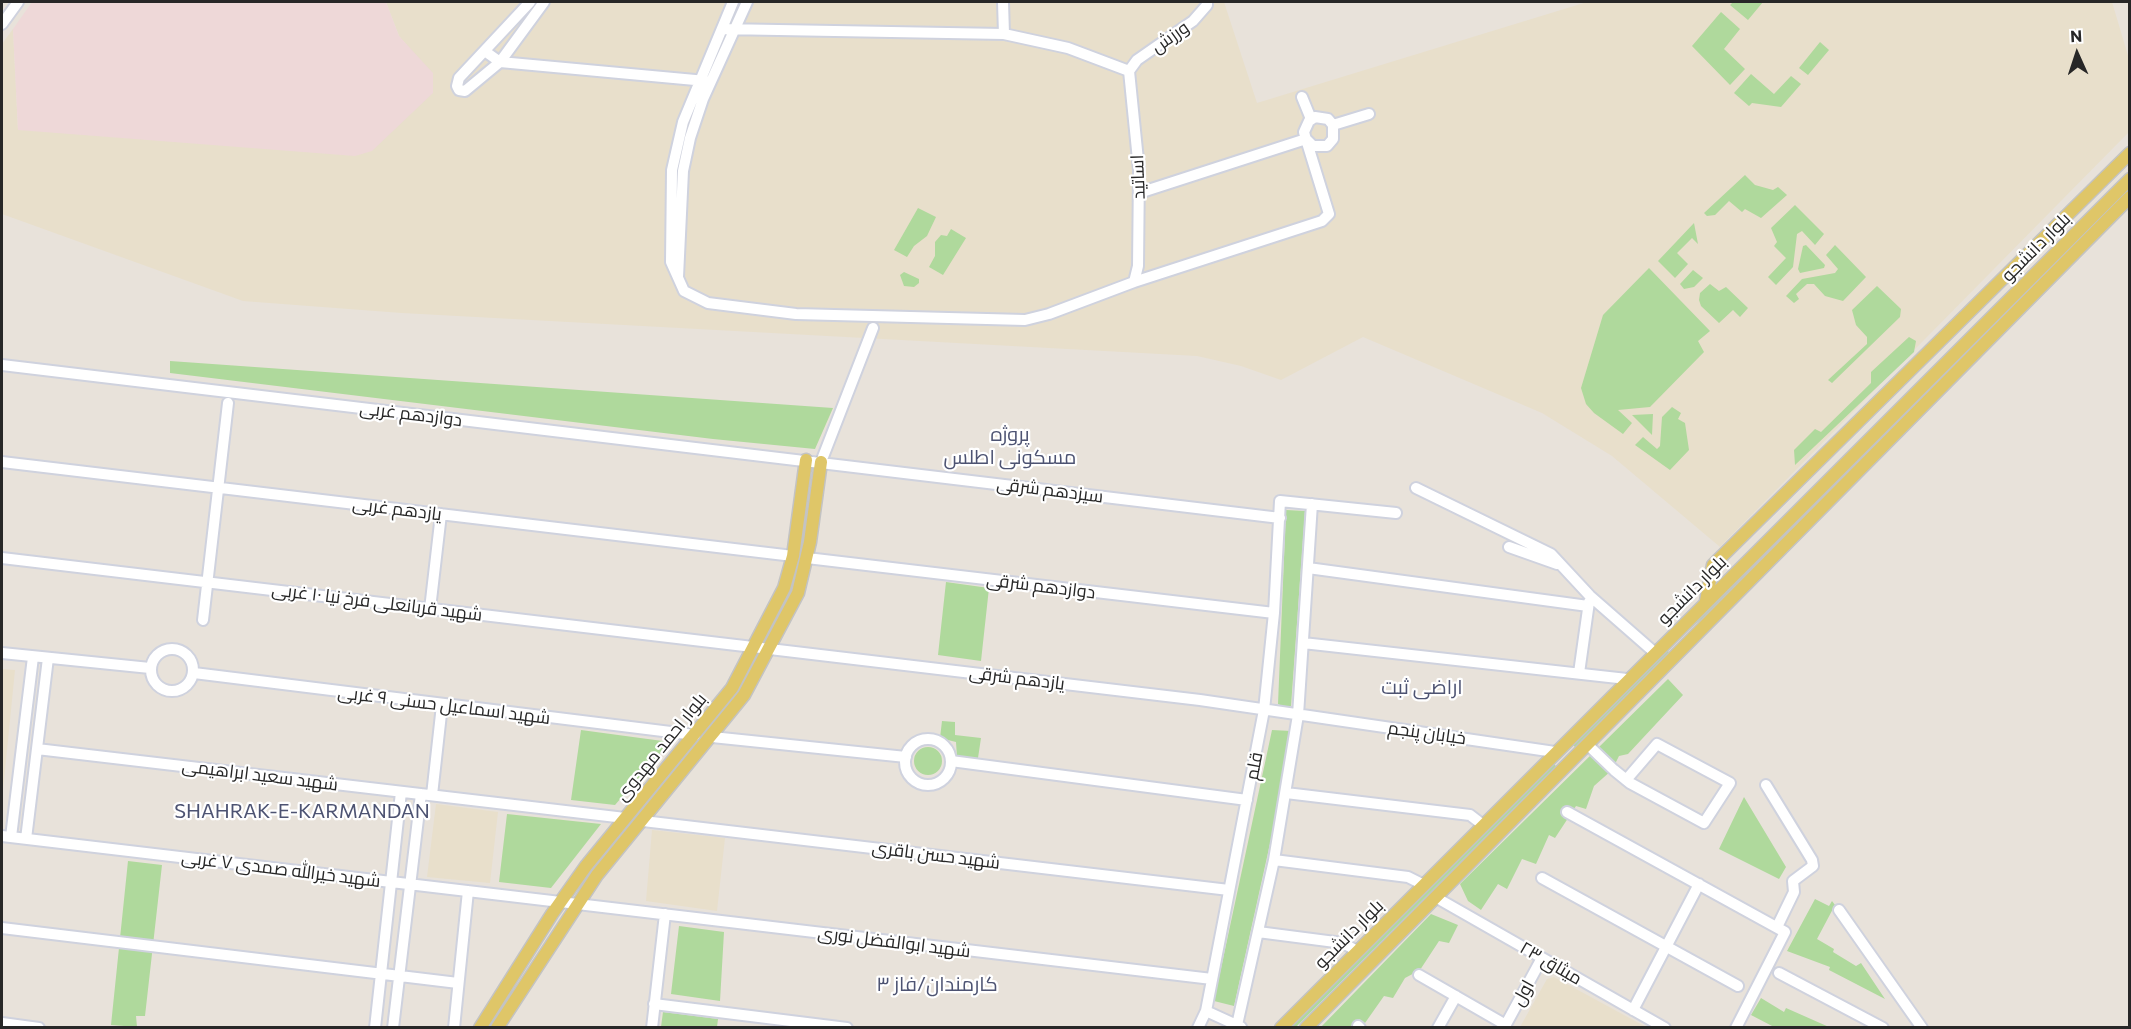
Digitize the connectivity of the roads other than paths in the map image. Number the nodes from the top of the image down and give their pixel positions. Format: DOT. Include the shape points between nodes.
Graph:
graph roads {
  1 [pos="18,2"];
  2 [pos="544,2"];
  3 [pos="733,2"];
  4 [pos="747,2"];
  5 [pos="1003,2"];
  6 [pos="1207,2"];
  7 [pos="530,8"];
  8 [pos="2,24"];
  9 [pos="722,29"];
  10 [pos="735,31"];
  11 [pos="1004,34"];
  12 [pos="486,52"];
  13 [pos="500,62"];
  14 [pos="1129,71"];
  15 [pos="706,81"];
  16 [pos="1302,97"];
  17 [pos="1368,114"];
  18 [pos="1311,119"];
  19 [pos="1334,125"];
  20 [pos="1306,139"];
  21 [pos="2130,153"];
  22 [pos="2130,179"];
  23 [pos="1139,193"];
  24 [pos="2130,197"];
  25 [pos="1134,282"];
  26 [pos="873,328"];
  27 [pos="2,365"];
  28 [pos="228,403"];
  29 [pos="806,460"];
  30 [pos="2,462"];
  31 [pos="821,462"];
  32 [pos="218,488"];
  33 [pos="1416,488"];
  34 [pos="1312,504"];
  35 [pos="1396,513"];
  36 [pos="441,514"];
  37 [pos="1280,518"];
  38 [pos="1509,547"];
  39 [pos="793,556"];
  40 [pos="2,558"];
  41 [pos="807,558"];
  42 [pos="1560,565"];
  43 [pos="1308,568"];
  44 [pos="206,582"];
  45 [pos="1589,601"];
  46 [pos="1706,601"];
  47 [pos="430,609"];
  48 [pos="1274,613"];
  49 [pos="203,620"];
  50 [pos="1675,631"];
  51 [pos="1303,643"];
  52 [pos="1688,644"];
  53 [pos="753,647"];
  54 [pos="769,649"];
  55 [pos="1654,652"];
  56 [pos="2,653"];
  57 [pos="33,657"];
  58 [pos="48,658"];
  59 [pos="150,668"];
  60 [pos="194,673"];
  61 [pos="1579,673"];
  62 [pos="1627,679"];
  63 [pos="442,705"];
  64 [pos="1264,710"];
  65 [pos="1298,715"];
  66 [pos="695,735"];
  67 [pos="712,737"];
  68 [pos="1588,745"];
  69 [pos="37,749"];
  70 [pos="1555,752"];
  71 [pos="906,757"];
  72 [pos="951,762"];
  73 [pos="1569,764"];
  74 [pos="1626,780"];
  75 [pos="1766,785"];
  76 [pos="401,792"];
  77 [pos="1286,794"];
  78 [pos="426,795"];
  79 [pos="1247,800"];
  80 [pos="1568,812"];
  81 [pos="625,818"];
  82 [pos="643,820"];
  83 [pos="1483,825"];
  84 [pos="6,836"];
  85 [pos="26,839"];
  86 [pos="1274,860"];
  87 [pos="1542,878"];
  88 [pos="390,881"];
  89 [pos="409,884"];
  90 [pos="1699,884"];
  91 [pos="1424,885"];
  92 [pos="1229,890"];
  93 [pos="468,891"];
  94 [pos="1437,898"];
  95 [pos="560,902"];
  96 [pos="576,904"];
  97 [pos="1839,910"];
  98 [pos="665,914"];
  99 [pos="2,928"];
  100 [pos="1781,930"];
  101 [pos="1258,932"];
  102 [pos="1666,946"];
  103 [pos="1357,951"];
  104 [pos="1542,958"];
  105 [pos="380,973"];
  106 [pos="1779,974"];
  107 [pos="399,975"];
  108 [pos="1419,975"];
  109 [pos="1212,979"];
  110 [pos="458,983"];
  111 [pos="1738,986"];
  112 [pos="1456,996"];
  113 [pos="654,1004"];
  114 [pos="1632,1010"];
  115 [pos="1206,1011"];
  116 [pos="2,1023"];
  117 [pos="1240,1026"];
  118 [pos="1505,1026"];
  119 [pos="39,1028"];
  120 [pos="375,1028"];
  121 [pos="393,1028"];
  122 [pos="454,1028"];
  123 [pos="480,1028"];
  124 [pos="497,1028"];
  125 [pos="652,1028"];
  126 [pos="847,1028"];
  127 [pos="1198,1028"];
  128 [pos="1281,1028"];
  129 [pos="1306,1028"];
  130 [pos="1438,1028"];
  131 [pos="1665,1028"];
  132 [pos="1736,1028"];
  133 [pos="1883,1028"];
  134 [pos="1922,1028"];
  1 -- 8 [label="street"];
  2 -- 7 [label="street"];
  3 -- 9 [label="street"];
  4 -- 10 [label="street"];
  5 -- 11 [label="street"];
  6 -- 14 [label="street, ورزش" via="1193,21 1137,60"];
  7 -- 12 [label="street"];
  7 -- 13 [label="street"];
  9 -- 10 [label="street"];
  9 -- 15 [label="street"];
  10 -- 11 [label="street"];
  10 -- 15 [label="street"];
  11 -- 14 [label="street" via="1068,48"];
  12 -- 13 [label="street"];
  12 -- 13 [label="street" via="459,78 459,90 465,91"];
  13 -- 15 [label="street"];
  14 -- 23 [label="street, اساتید"];
  15 -- 25 [label="street" via="683,171 678,280 684,291 708,303 795,314 1024,320"];
  16 -- 18 [label="street"];
  17 -- 19 [label="street"];
  18 -- 19 [label="street" via="1324,117"];
  18 -- 20 [label="street" via="1305,128"];
  19 -- 20 [label="street" via="1333,139 1327,146 1313,146"];
  20 -- 23 [label="street"];
  20 -- 25 [label="street" via="1329,214 1322,221"];
  21 -- 46 [label="main road" via="1713,565"];
  22 -- 46 [label="main road, بلوار دانشجو"];
  23 -- 25 [label="street, اساتید" via="1138,266"];
  24 -- 52 [label="main road, بلوار دانشجو"];
  26 -- 31 [label="street"];
  27 -- 29 [label="street, دوازدهم غربی"];
  28 -- 32 [label="street"];
  29 -- 31 [label="street, دوازدهم غربی"];
  29 -- 39 [label="main road, بلوار احمد مهدوی"];
  30 -- 32 [label="street, یازدهم غربی"];
  31 -- 37 [label="street, سیزدهم شرقی"];
  31 -- 41 [label="main road, بلوار احمد مهدوی"];
  32 -- 36 [label="street, یازدهم غربی"];
  32 -- 44 [label="street"];
  33 -- 42 [label="street" via="1551,554"];
  34 -- 35 [label="street"];
  34 -- 37 [label="street" via="1280,501"];
  34 -- 43 [label="street"];
  36 -- 39 [label="street, یازدهم غربی"];
  36 -- 47 [label="street"];
  37 -- 48 [label="street, قلم"];
  38 -- 42 [label="street"];
  39 -- 53 [label="main road, بلوار احمد مهدوی" via="784,588"];
  40 -- 44 [label="street, شهید قربانعلی فرخ نیا ۱۰ غربی"];
  41 -- 48 [label="street, دوازدهم شرقی"];
  41 -- 54 [label="main road, بلوار احمد مهدوی" via="798,593"];
  42 -- 45 [label="street"];
  43 -- 45 [label="street"];
  43 -- 51 [label="street"];
  44 -- 47 [label="street, شهید قربانعلی فرخ نیا ۱۰ غربی"];
  44 -- 49 [label="street"];
  45 -- 55 [label="street"];
  45 -- 61 [label="street"];
  46 -- 50 [label="main road, بلوار دانشجو"];
  47 -- 53 [label="street, شهید قربانعلی فرخ نیا ۱۰ غربی"];
  48 -- 64 [label="street, قلم"];
  50 -- 52 [label="main road"];
  50 -- 55 [label="main road, بلوار دانشجو"];
  51 -- 61 [label="street"];
  51 -- 65 [label="street"];
  52 -- 68 [label="main road, بلوار دانشجو"];
  53 -- 54 [label="street, شهید قربانعلی فرخ نیا ۱۰ غربی"];
  53 -- 66 [label="main road, بلوار احمد مهدوی" via="732,687"];
  54 -- 64 [label="street, یازدهم شرقی"];
  54 -- 67 [label="main road, بلوار احمد مهدوی" via="744,695"];
  55 -- 62 [label="main road, بلوار دانشجو"];
  56 -- 57 [label="street"];
  57 -- 58 [label="street"];
  57 -- 84 [label="street"];
  58 -- 59 [label="street"];
  58 -- 69 [label="street"];
  59 -- 60 [label="street" via="153,681 163,690 177,692 188,686"];
  59 -- 60 [label="street" via="156,656 168,649 182,650 192,660"];
  60 -- 63 [label="street, شهید اسماعیل حسنی ۹ غربی"];
  61 -- 62 [label="street"];
  62 -- 70 [label="main road, بلوار دانشجو"];
  63 -- 66 [label="street, شهید اسماعیل حسنی ۹ غربی"];
  63 -- 78 [label="street"];
  64 -- 65 [label="street, یازدهم شرقی"];
  64 -- 79 [label="street, قلم"];
  65 -- 70 [label="street, خیابان پنجم"];
  65 -- 77 [label="street"];
  66 -- 81 [label="main road, بلوار احمد مهدوی"];
  67 -- 71 [label="street"];
  67 -- 82 [label="main road, بلوار احمد مهدوی"];
  68 -- 73 [label="main road, بلوار دانشجو"];
  68 -- 74 [label="street"];
  69 -- 76 [label="street, شهید سعید ابراهیمی"];
  69 -- 85 [label="street"];
  70 -- 73 [label="main road"];
  70 -- 83 [label="main road, بلوار دانشجو"];
  71 -- 72 [label="street" via="916,742 933,740 944,745"];
  71 -- 72 [label="street" via="908,774 923,785 945,778"];
  72 -- 79 [label="street"];
  73 -- 94 [label="main road, بلوار دانشجو"];
  74 -- 74 [label="street" via="1704,823 1730,783 1657,744"];
  75 -- 100 [label="street" via="1813,866 1792,881 1794,892"];
  76 -- 78 [label="street, شهید سعید ابراهیمی"];
  76 -- 88 [label="street"];
  77 -- 83 [label="street" via="1470,815"];
  77 -- 86 [label="street"];
  78 -- 81 [label="street, شهید سعید ابراهیمی"];
  78 -- 89 [label="street"];
  79 -- 92 [label="street, قلم"];
  80 -- 90 [label="street"];
  81 -- 95 [label="main road, بلوار احمد مهدوی"];
  82 -- 92 [label="street, شهید حسن باقری"];
  82 -- 96 [label="main road, بلوار احمد مهدوی"];
  83 -- 91 [label="main road, بلوار دانشجو"];
  84 -- 85 [label="street, شهید خیرالله صمدی ۷ غربی"];
  85 -- 88 [label="street, شهید خیرالله صمدی ۷ غربی"];
  86 -- 91 [label="street" via="1408,877"];
  86 -- 101 [label="street"];
  87 -- 102 [label="street"];
  88 -- 89 [label="street, شهید خیرالله صمدی ۷ غربی"];
  88 -- 105 [label="street"];
  89 -- 93 [label="street, شهید خیرالله صمدی ۷ غربی"];
  89 -- 107 [label="street"];
  90 -- 100 [label="street"];
  90 -- 102 [label="street"];
  91 -- 103 [label="main road, بلوار دانشجو"];
  92 -- 109 [label="street, قلم"];
  93 -- 95 [label="street, شهید خیرالله صمدی ۷ غربی"];
  93 -- 110 [label="street"];
  94 -- 104 [label="street, میثاق ۲۳"];
  94 -- 129 [label="main road, بلوار دانشجو"];
  95 -- 96 [label="street, شهید خیرالله صمدی ۷ غربی"];
  95 -- 123 [label="main road, بلوار احمد مهدوی"];
  96 -- 98 [label="street, شهید ابوالفضل نوری"];
  96 -- 124 [label="main road, بلوار احمد مهدوی"];
  97 -- 134 [label="street"];
  98 -- 109 [label="street, شهید ابوالفضل نوری"];
  98 -- 113 [label="street"];
  99 -- 105 [label="street"];
  100 -- 132 [label="street"];
  101 -- 103 [label="street" via="1343,944"];
  101 -- 117 [label="street"];
  102 -- 111 [label="street"];
  102 -- 114 [label="street"];
  103 -- 128 [label="main road, بلوار دانشجو"];
  104 -- 114 [label="street, میثاق ۲۳"];
  104 -- 118 [label="street, اول"];
  105 -- 107 [label="street"];
  105 -- 120 [label="street"];
  106 -- 133 [label="street"];
  107 -- 110 [label="street"];
  107 -- 121 [label="street"];
  108 -- 112 [label="street"];
  109 -- 115 [label="street, قلم"];
  110 -- 122 [label="street"];
  112 -- 118 [label="street"];
  112 -- 130 [label="street"];
  113 -- 125 [label="street"];
  113 -- 126 [label="street"];
  114 -- 131 [label="street, میثاق ۲۳"];
  115 -- 117 [label="street"];
  115 -- 127 [label="street, قلم"];
  116 -- 119 [label="street"];
}
